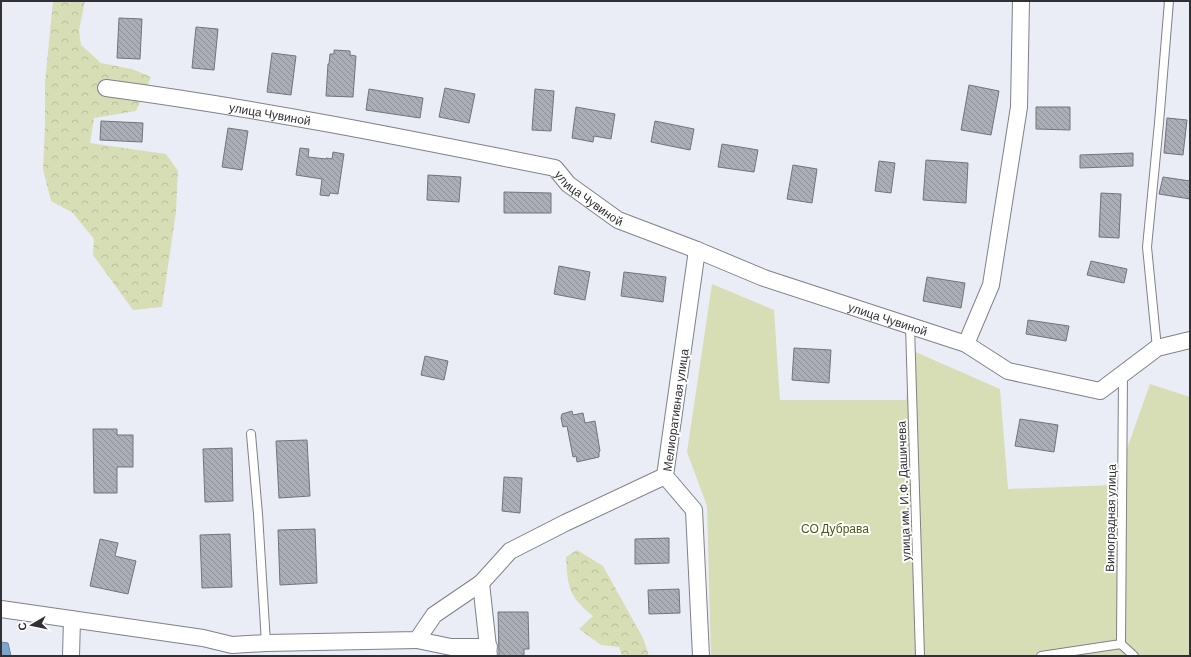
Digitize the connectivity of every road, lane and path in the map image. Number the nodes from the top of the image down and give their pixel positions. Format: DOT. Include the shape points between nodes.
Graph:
graph roads {
  1 [pos="1021,1"];
  2 [pos="1169,1"];
  3 [pos="106,88"];
  4 [pos="697,250"];
  5 [pos="910,326"];
  6 [pos="1190,340"];
  7 [pos="966,344"];
  8 [pos="1157,348"];
  9 [pos="1123,373"];
  10 [pos="250,434"];
  11 [pos="665,476"];
  12 [pos="481,583"];
  13 [pos="1,609"];
  14 [pos="72,619"];
  15 [pos="417,640"];
  16 [pos="266,643"];
  17 [pos="1121,644"];
  18 [pos="233,650"];
  19 [pos="489,652"];
  20 [pos="71,656"];
  21 [pos="701,656"];
  22 [pos="920,656"];
  23 [pos="1041,656"];
  24 [pos="1134,656"];
  1 -- 7 [label="street" via="1019,107 991,285"];
  2 -- 8 [label="lane" via="1147,247"];
  3 -- 4 [label="street, улица Чувиной" via="183,98 390,134 555,168 568,184 618,220"];
  4 -- 5 [label="street, улица Чувиной" via="764,278"];
  4 -- 11 [label="street, Мелиоративная улица"];
  5 -- 7 [label="street, улица Чувиной"];
  5 -- 22 [label="lane, улица им. И.Ф. Дашичева"];
  6 -- 8 [label="street, улица Чувиной"];
  7 -- 9 [label="street, улица Чувиной" via="1008,371 1100,391"];
  8 -- 9 [label="street, улица Чувиной"];
  9 -- 17 [label="lane, Виноградная улица"];
  10 -- 16 [label="lane"];
  11 -- 12 [label="street" via="510,551"];
  11 -- 21 [label="street, Мелиоративная улица" via="694,510"];
  12 -- 15 [label="street" via="434,615"];
  12 -- 19 [label="street"];
  13 -- 14 [label="street"];
  14 -- 18 [label="street" via="203,638"];
  14 -- 20 [label="street"];
  15 -- 16 [label="street"];
  15 -- 19 [label="street" via="451,648"];
  16 -- 18 [label="street"];
  17 -- 23 [label="lane"];
  17 -- 24 [label="lane"];
}
